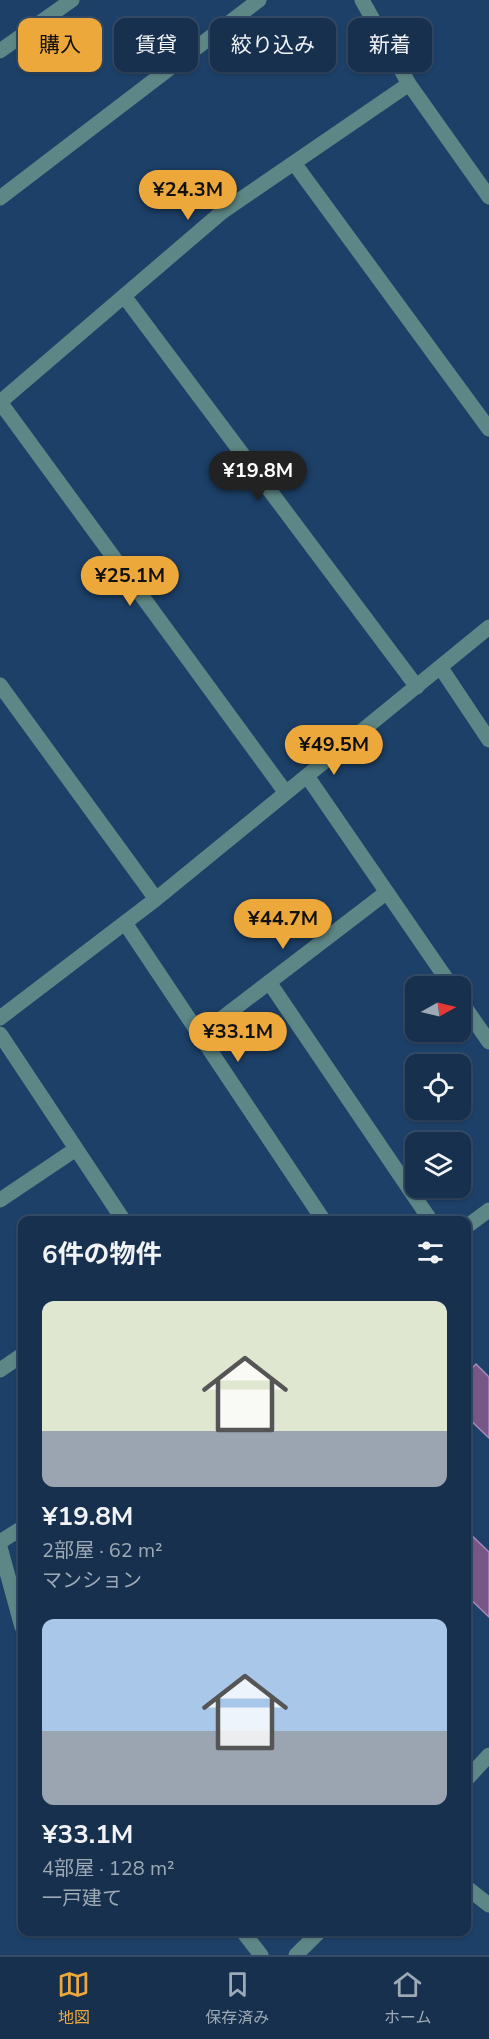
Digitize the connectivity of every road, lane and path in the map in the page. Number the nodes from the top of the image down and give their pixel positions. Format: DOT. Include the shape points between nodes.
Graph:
graph roads {
  1 [pos="72,0"];
  2 [pos="259,0"];
  3 [pos="362,0"];
  4 [pos="0,51"];
  5 [pos="409,84"];
  6 [pos="294,163"];
  7 [pos="489,197"];
  8 [pos="0,198"];
  9 [pos="124,296"];
  10 [pos="0,402"];
  11 [pos="489,429"];
  12 [pos="489,627"];
  13 [pos="441,668"];
  14 [pos="0,685"];
  15 [pos="417,687"];
  16 [pos="489,740"];
  17 [pos="308,776"];
  18 [pos="286,793"];
  19 [pos="387,892"];
  20 [pos="156,899"];
  21 [pos="125,923"];
  22 [pos="444,976"];
  23 [pos="269,982"];
  24 [pos="471,1016"];
  25 [pos="0,1018"];
  26 [pos="0,1034"];
  27 [pos="200,1035"];
  28 [pos="489,1042"];
  29 [pos="76,1149"];
  30 [pos="0,1200"];
  31 [pos="489,1210"];
  32 [pos="121,1216"];
  33 [pos="321,1216"];
  34 [pos="429,1216"];
  35 [pos="471,1223"];
  36 [pos="18,1358"];
  37 [pos="0,1370"];
  38 [pos="18,1531"];
  39 [pos="0,1545"];
  40 [pos="18,1612"];
  41 [pos="489,1755"];
  42 [pos="471,1775"];
  43 [pos="471,1891"];
  44 [pos="489,1905"];
  45 [pos="246,1936"];
  46 [pos="315,1936"];
  47 [pos="261,1955"];
  48 [pos="296,1955"];
  1 -- 4 [label="street"];
  2 -- 8 [label="street"];
  3 -- 5 [label="street"];
  5 -- 6 [label="street"];
  5 -- 7 [label="street"];
  6 -- 9 [label="street" via="222,212"];
  6 -- 11 [label="street"];
  9 -- 10 [label="street"];
  9 -- 15 [label="street"];
  10 -- 18 [label="street"];
  12 -- 13 [label="street"];
  13 -- 15 [label="street"];
  13 -- 16 [label="street"];
  14 -- 20 [label="street"];
  15 -- 17 [label="street"];
  17 -- 18 [label="street"];
  17 -- 19 [label="street"];
  18 -- 20 [label="street"];
  19 -- 22 [label="street"];
  19 -- 23 [label="street"];
  20 -- 21 [label="street"];
  21 -- 25 [label="street"];
  21 -- 27 [label="street"];
  23 -- 27 [label="street"];
  23 -- 34 [label="street"];
  24 -- 28 [label="street"];
  26 -- 29 [label="street"];
  27 -- 33 [label="street"];
  29 -- 30 [label="street"];
  29 -- 32 [label="street"];
  31 -- 35 [label="street"];
  36 -- 37 [label="street"];
  38 -- 39 [label="street"];
  39 -- 40 [label="street"];
  41 -- 42 [label="street"];
  43 -- 44 [label="street"];
  45 -- 47 [label="street"];
  46 -- 48 [label="street"];
}
